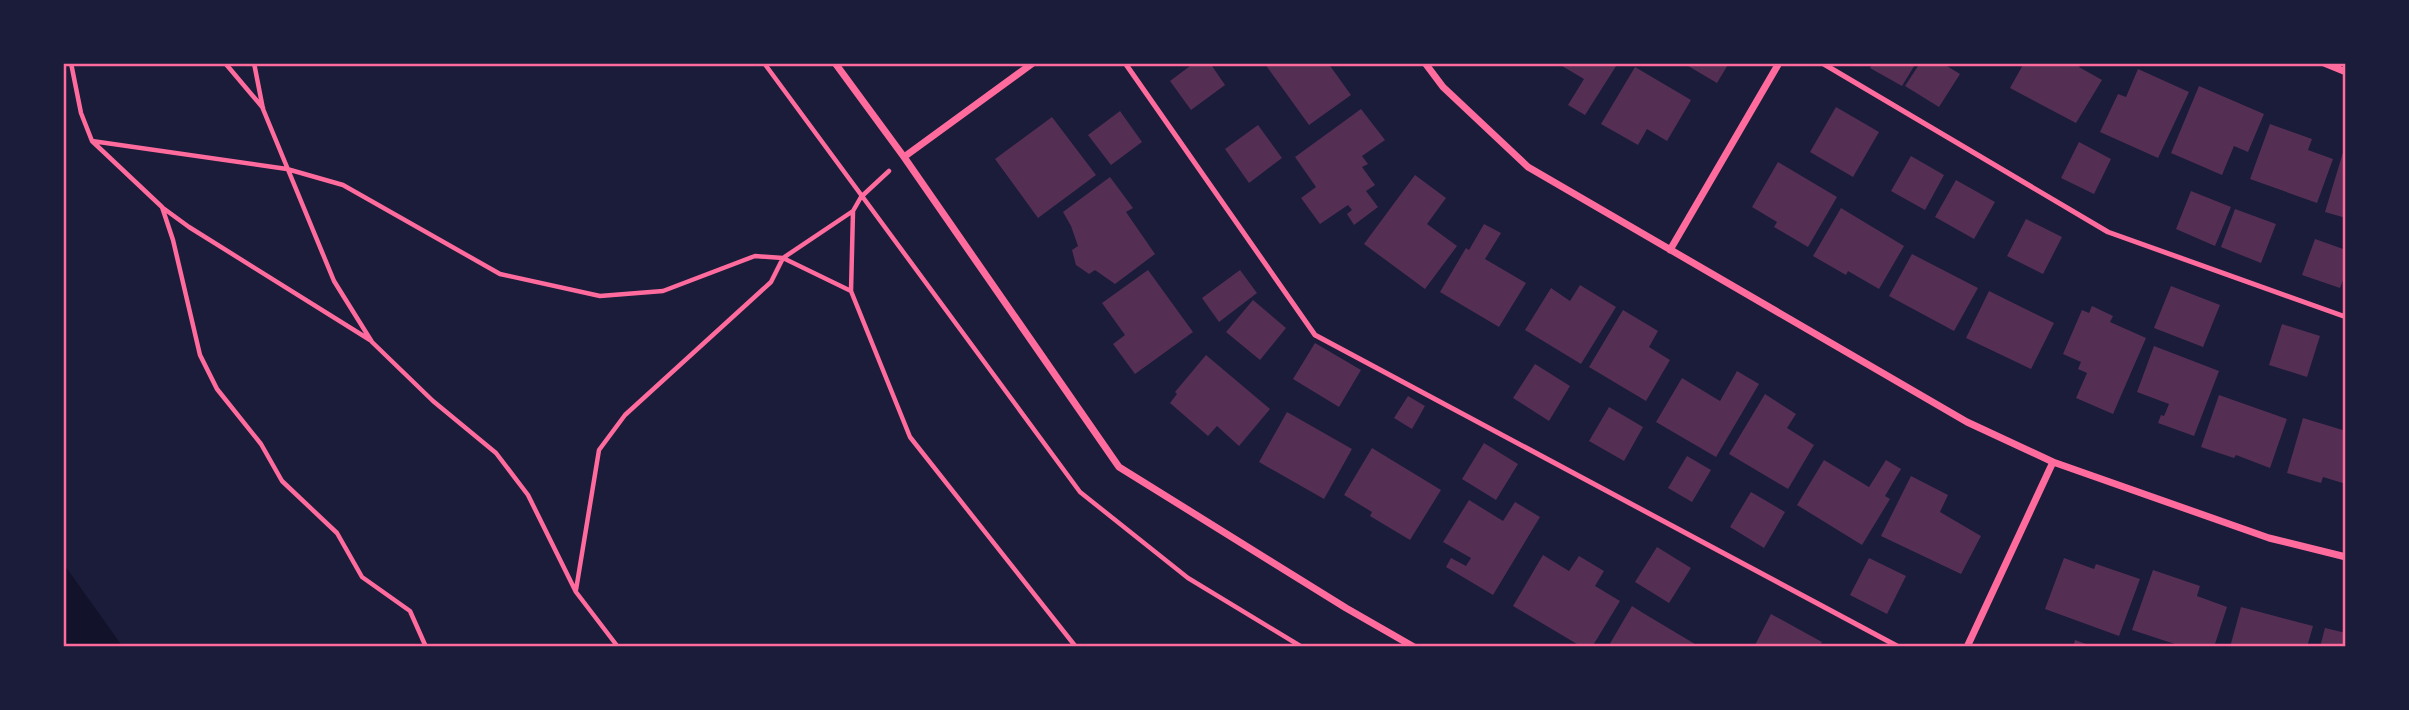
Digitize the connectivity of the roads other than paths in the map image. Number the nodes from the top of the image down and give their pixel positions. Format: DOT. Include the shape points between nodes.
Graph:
graph roads {
  1 [pos="835,63"];
  2 [pos="1034,63"];
  3 [pos="1125,63"];
  4 [pos="1426,63"];
  5 [pos="1779,63"];
  6 [pos="1822,63"];
  7 [pos="2324,63"];
  8 [pos="2346,72"];
  9 [pos="904,158"];
  10 [pos="1670,250"];
  11 [pos="2346,317"];
  12 [pos="2053,462"];
  13 [pos="2346,557"];
  14 [pos="1414,647"];
  15 [pos="1899,647"];
  16 [pos="1967,647"];
  1 -- 9 [label="street"];
  2 -- 9 [label="street"];
  3 -- 15 [label="lane" via="1315,335"];
  4 -- 10 [label="street" via="1443,87 1528,167"];
  5 -- 10 [label="street"];
  6 -- 11 [label="lane" via="2108,232"];
  7 -- 8 [label="street"];
  9 -- 14 [label="street" via="1119,467"];
  10 -- 12 [label="street" via="1968,422"];
  12 -- 13 [label="street" via="2269,538"];
  12 -- 16 [label="street"];
}
